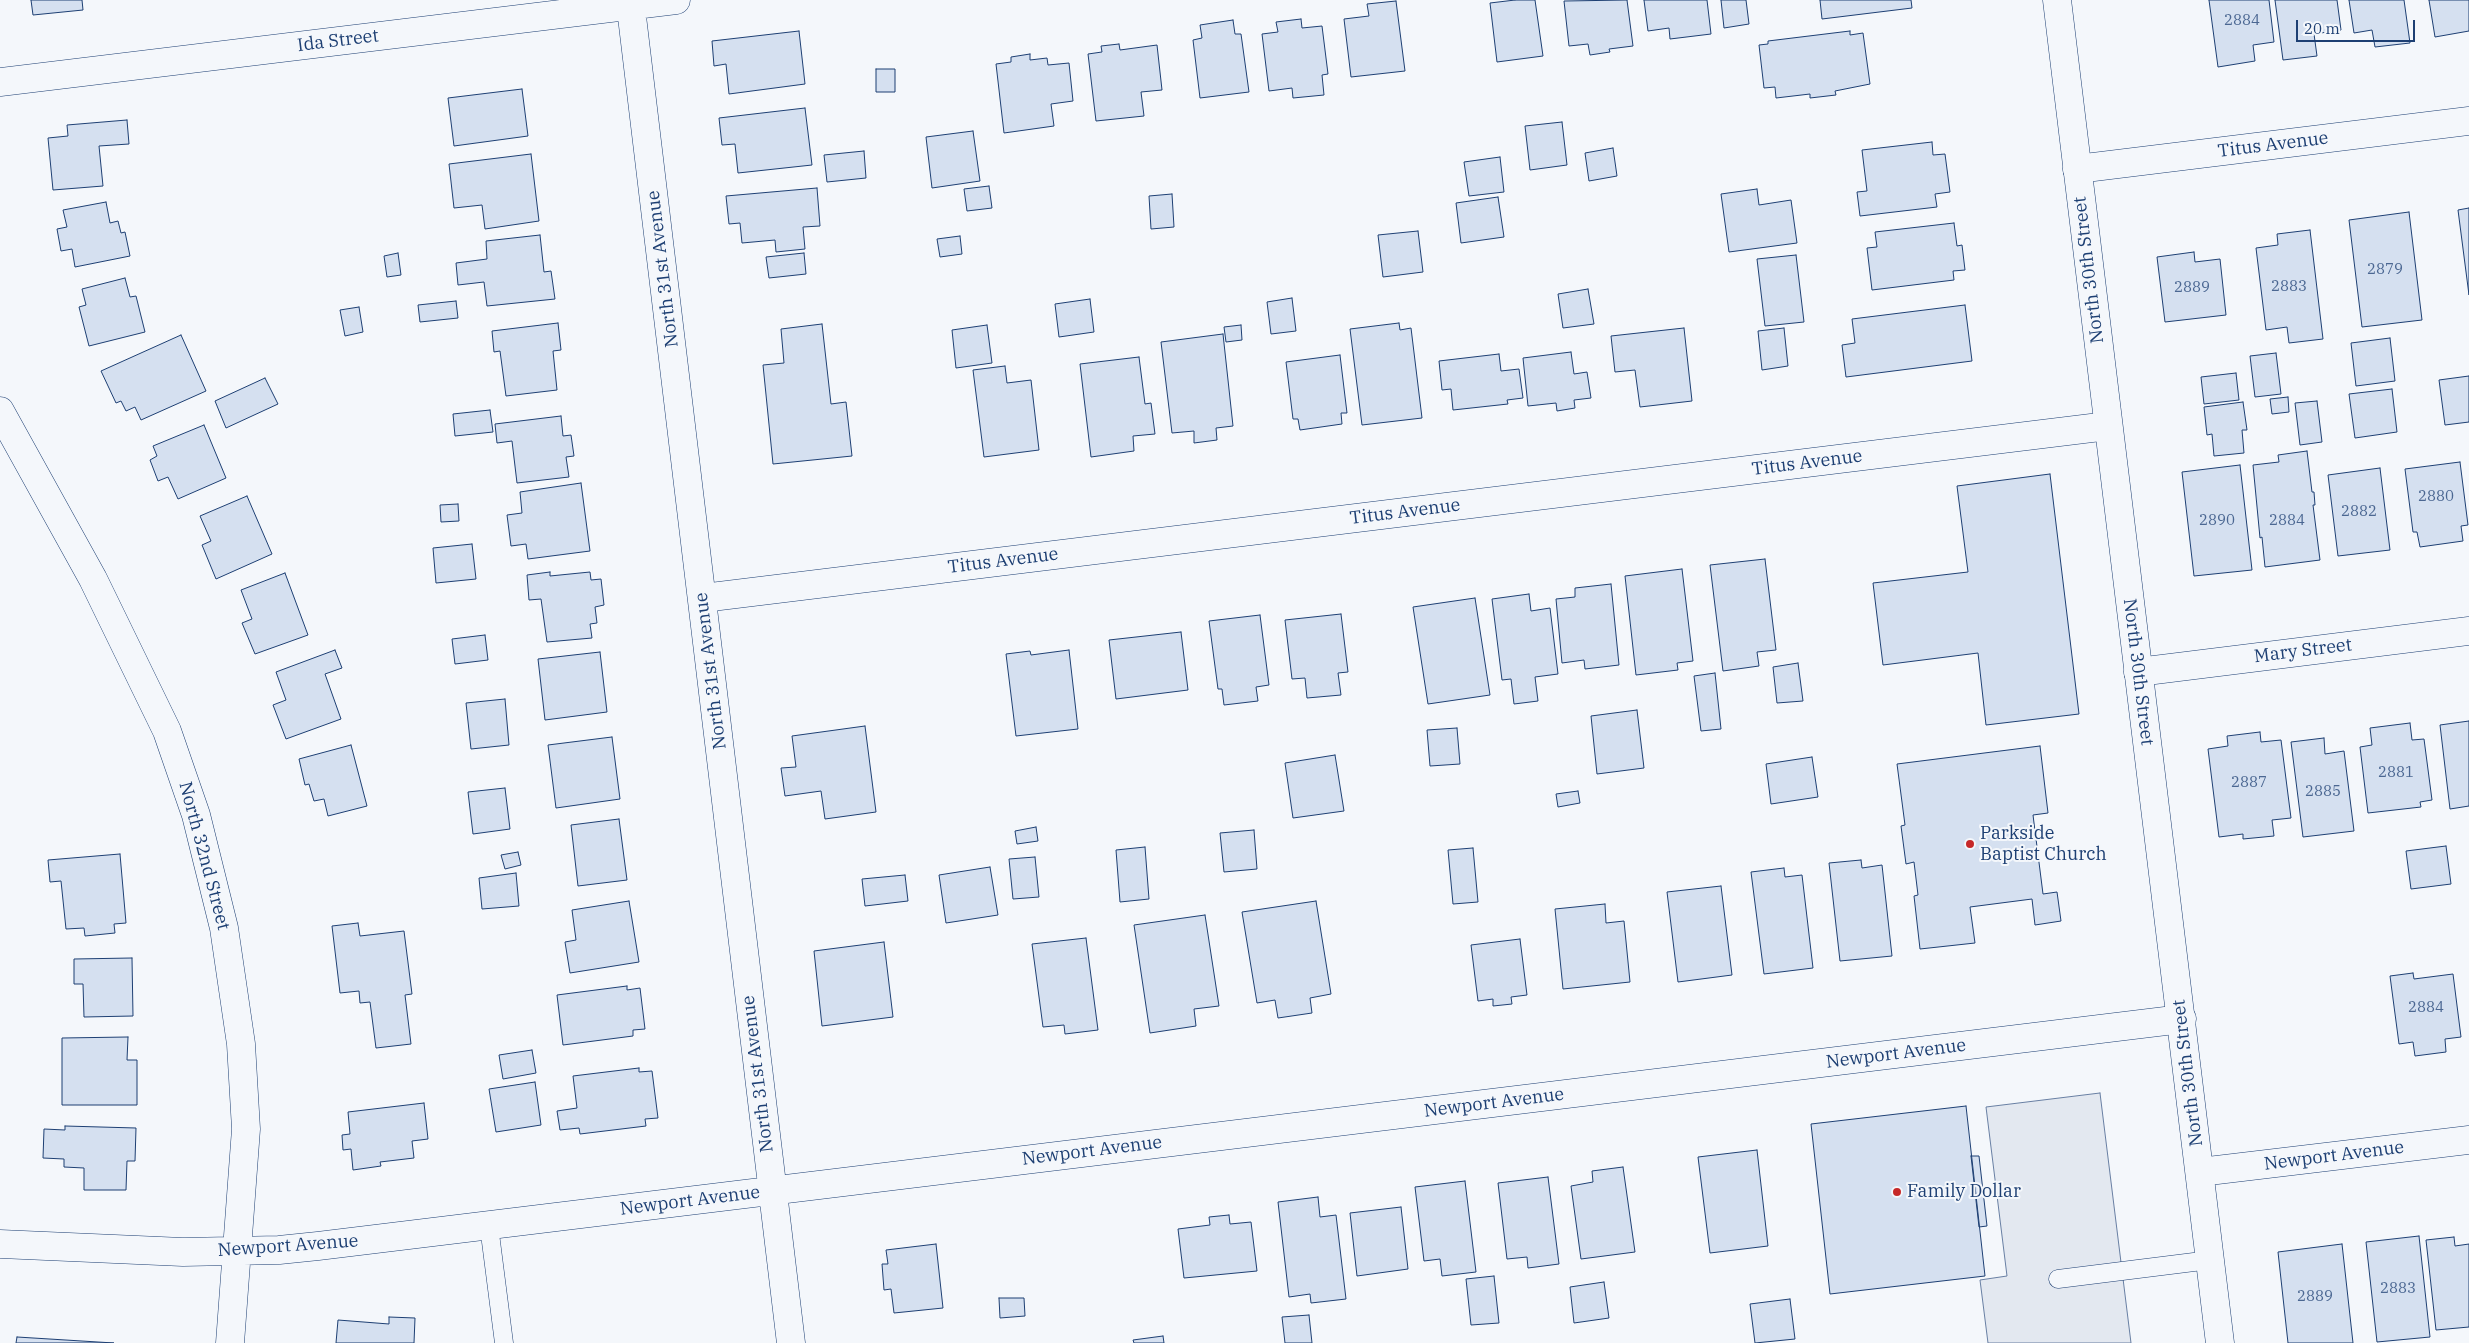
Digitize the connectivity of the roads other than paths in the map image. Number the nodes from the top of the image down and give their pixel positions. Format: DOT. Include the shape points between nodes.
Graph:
graph roads {
  1 [pos="676,0"];
  2 [pos="2057,0"];
  3 [pos="630,3"];
  4 [pos="0,82"];
  5 [pos="2469,121"];
  6 [pos="2077,170"];
  7 [pos="0,411"];
  8 [pos="2108,426"];
  9 [pos="703,598"];
  10 [pos="2469,631"];
  11 [pos="2138,672"];
  12 [pos="2182,1019"];
  13 [pos="2469,1140"];
  14 [pos="2200,1172"];
  15 [pos="771,1190"];
  16 [pos="489,1226"];
  17 [pos="0,1244"];
  18 [pos="237,1251"];
  19 [pos="2210,1260"];
  20 [pos="2058,1279"];
  21 [pos="230,1343"];
  22 [pos="504,1343"];
  23 [pos="791,1343"];
  24 [pos="2220,1343"];
  1 -- 3 [label="main road, Ida Street"];
  2 -- 6 [label="main road, North 30th Street"];
  3 -- 4 [label="main road, Ida Street"];
  3 -- 9 [label="main road, North 31st Avenue"];
  5 -- 6 [label="main road, Titus Avenue"];
  6 -- 8 [label="main road, North 30th Street"];
  7 -- 18 [label="main road, North 32nd Street" via="93,579 163,722 196,815 224,928 240,1044 246,1129"];
  8 -- 9 [label="main road, Titus Avenue"];
  8 -- 11 [label="main road, North 30th Street"];
  9 -- 15 [label="main road, North 31st Avenue"];
  10 -- 11 [label="main road, Mary Street"];
  11 -- 12 [label="main road, North 30th Street"];
  12 -- 14 [label="main road, North 30th Street"];
  12 -- 15 [label="main road, Newport Avenue"];
  13 -- 14 [label="main road, Newport Avenue"];
  14 -- 19 [label="main road, North 30th Street"];
  15 -- 16 [label="main road, Newport Avenue"];
  15 -- 23 [label="main road, North 31st Avenue"];
  16 -- 18 [label="main road, Newport Avenue" via="309,1247"];
  16 -- 22 [label="lane"];
  17 -- 18 [label="main road, Newport Avenue" via="183,1252"];
  18 -- 21 [label="main road, North 32nd Street"];
  19 -- 20 [label="lane"];
  19 -- 24 [label="main road, North 30th Street"];
}
